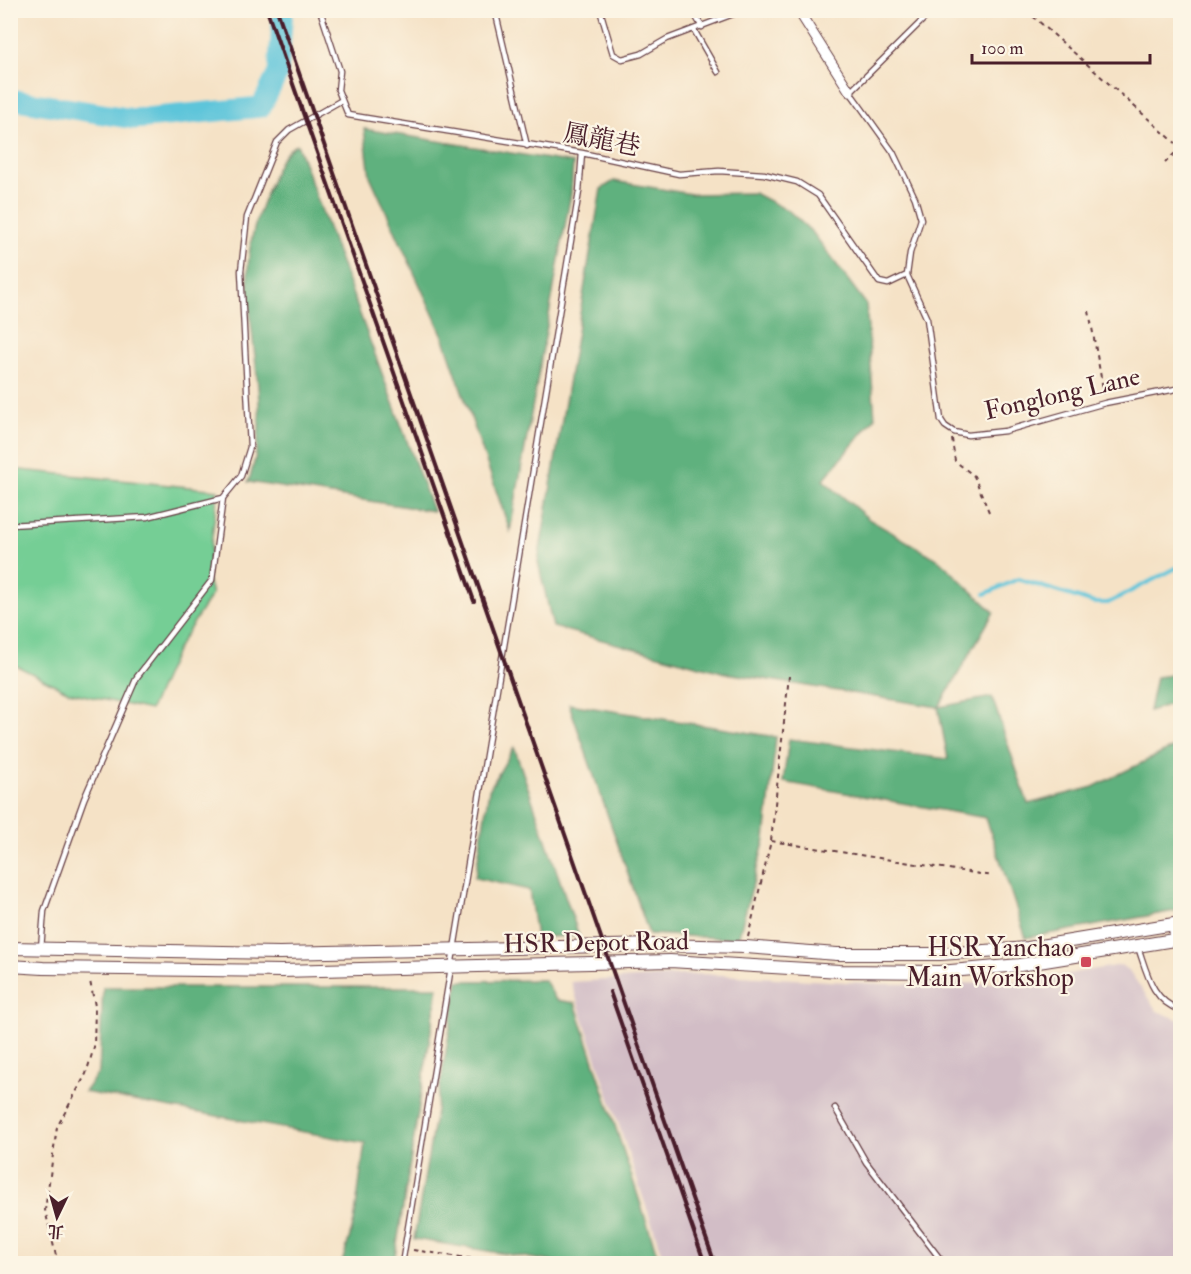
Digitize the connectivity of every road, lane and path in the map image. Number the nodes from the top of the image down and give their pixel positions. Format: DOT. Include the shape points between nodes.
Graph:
graph roads {
  1 [pos="320,10"];
  2 [pos="495,10"];
  3 [pos="600,10"];
  4 [pos="692,10"];
  5 [pos="744,10"];
  6 [pos="798,10"];
  7 [pos="933,10"];
  8 [pos="1026,10"];
  9 [pos="702,27"];
  10 [pos="694,30"];
  11 [pos="718,72"];
  12 [pos="850,92"];
  13 [pos="342,100"];
  14 [pos="527,146"];
  15 [pos="1180,147"];
  16 [pos="582,153"];
  17 [pos="1166,163"];
  18 [pos="907,275"];
  19 [pos="1089,310"];
  20 [pos="1180,390"];
  21 [pos="1105,403"];
  22 [pos="951,430"];
  23 [pos="223,498"];
  24 [pos="989,512"];
  25 [pos="10,525"];
  26 [pos="789,676"];
  27 [pos="771,841"];
  28 [pos="993,876"];
  29 [pos="1175,924"];
  30 [pos="1177,939"];
  31 [pos="746,947"];
  32 [pos="1138,947"];
  33 [pos="10,948"];
  34 [pos="41,950"];
  35 [pos="454,952"];
  36 [pos="1180,959"];
  37 [pos="10,966"];
  38 [pos="79,967"];
  39 [pos="450,967"];
  40 [pos="1180,1010"];
  41 [pos="835,1108"];
  42 [pos="404,1249"];
  43 [pos="58,1263"];
  44 [pos="402,1263"];
  45 [pos="508,1263"];
  46 [pos="944,1263"];
  1 -- 13 [label="lane" via="340,71 338,90"];
  2 -- 14 [label="lane"];
  3 -- 10 [label="lane" via="613,54 622,59"];
  4 -- 9 [label="lane"];
  5 -- 9 [label="lane"];
  6 -- 12 [label="street"];
  7 -- 12 [label="lane"];
  8 -- 15 [label="path"];
  9 -- 10 [label="lane"];
  10 -- 11 [label="lane"];
  12 -- 18 [label="lane" via="893,152 915,198 921,219"];
  13 -- 14 [label="lane, 鳳龍巷" via="348,115"];
  13 -- 23 [label="lane" via="289,129 277,142 247,217 241,271 250,447 241,476"];
  14 -- 16 [label="lane, 鳳龍巷"];
  15 -- 17 [label="path"];
  16 -- 18 [label="lane, 鳳龍巷" via="679,174 741,172 797,182 818,195 879,282 888,284"];
  16 -- 35 [label="lane" via="579,192"];
  18 -- 22 [label="lane, Fonglong Lane" via="927,319 941,420"];
  19 -- 21 [label="path"];
  20 -- 21 [label="lane, Fonglong Lane"];
  21 -- 22 [label="lane, Fonglong Lane" via="1005,431 968,435"];
  22 -- 24 [label="path" via="955,461 974,476"];
  23 -- 25 [label="lane" via="147,517"];
  23 -- 34 [label="lane" via="212,580 137,677 84,799 44,911"];
  26 -- 27 [label="path"];
  27 -- 28 [label="path"];
  27 -- 31 [label="path"];
  29 -- 30 [label="lane"];
  29 -- 31 [label="street, HSR Depot Road" via="1028,948 940,954 837,954"];
  30 -- 32 [label="street, HSR Depot Road"];
  30 -- 36 [label="lane"];
  31 -- 35 [label="street, HSR Depot Road" via="656,945"];
  32 -- 39 [label="street, HSR Depot Road" via="1020,965 939,972 840,971 670,961"];
  32 -- 40 [label="lane" via="1153,989 1167,1006"];
  33 -- 34 [label="street, HSR Depot Road"];
  34 -- 35 [label="street, HSR Depot Road"];
  35 -- 39 [label="lane"];
  37 -- 38 [label="street, HSR Depot Road"];
  38 -- 39 [label="street, HSR Depot Road" via="282,971"];
  38 -- 43 [label="path" via="91,982 96,1027 86,1074 57,1127 45,1210"];
  39 -- 42 [label="lane"];
  41 -- 46 [label="lane" via="866,1162"];
  42 -- 44 [label="lane"];
  42 -- 45 [label="path"];
}
